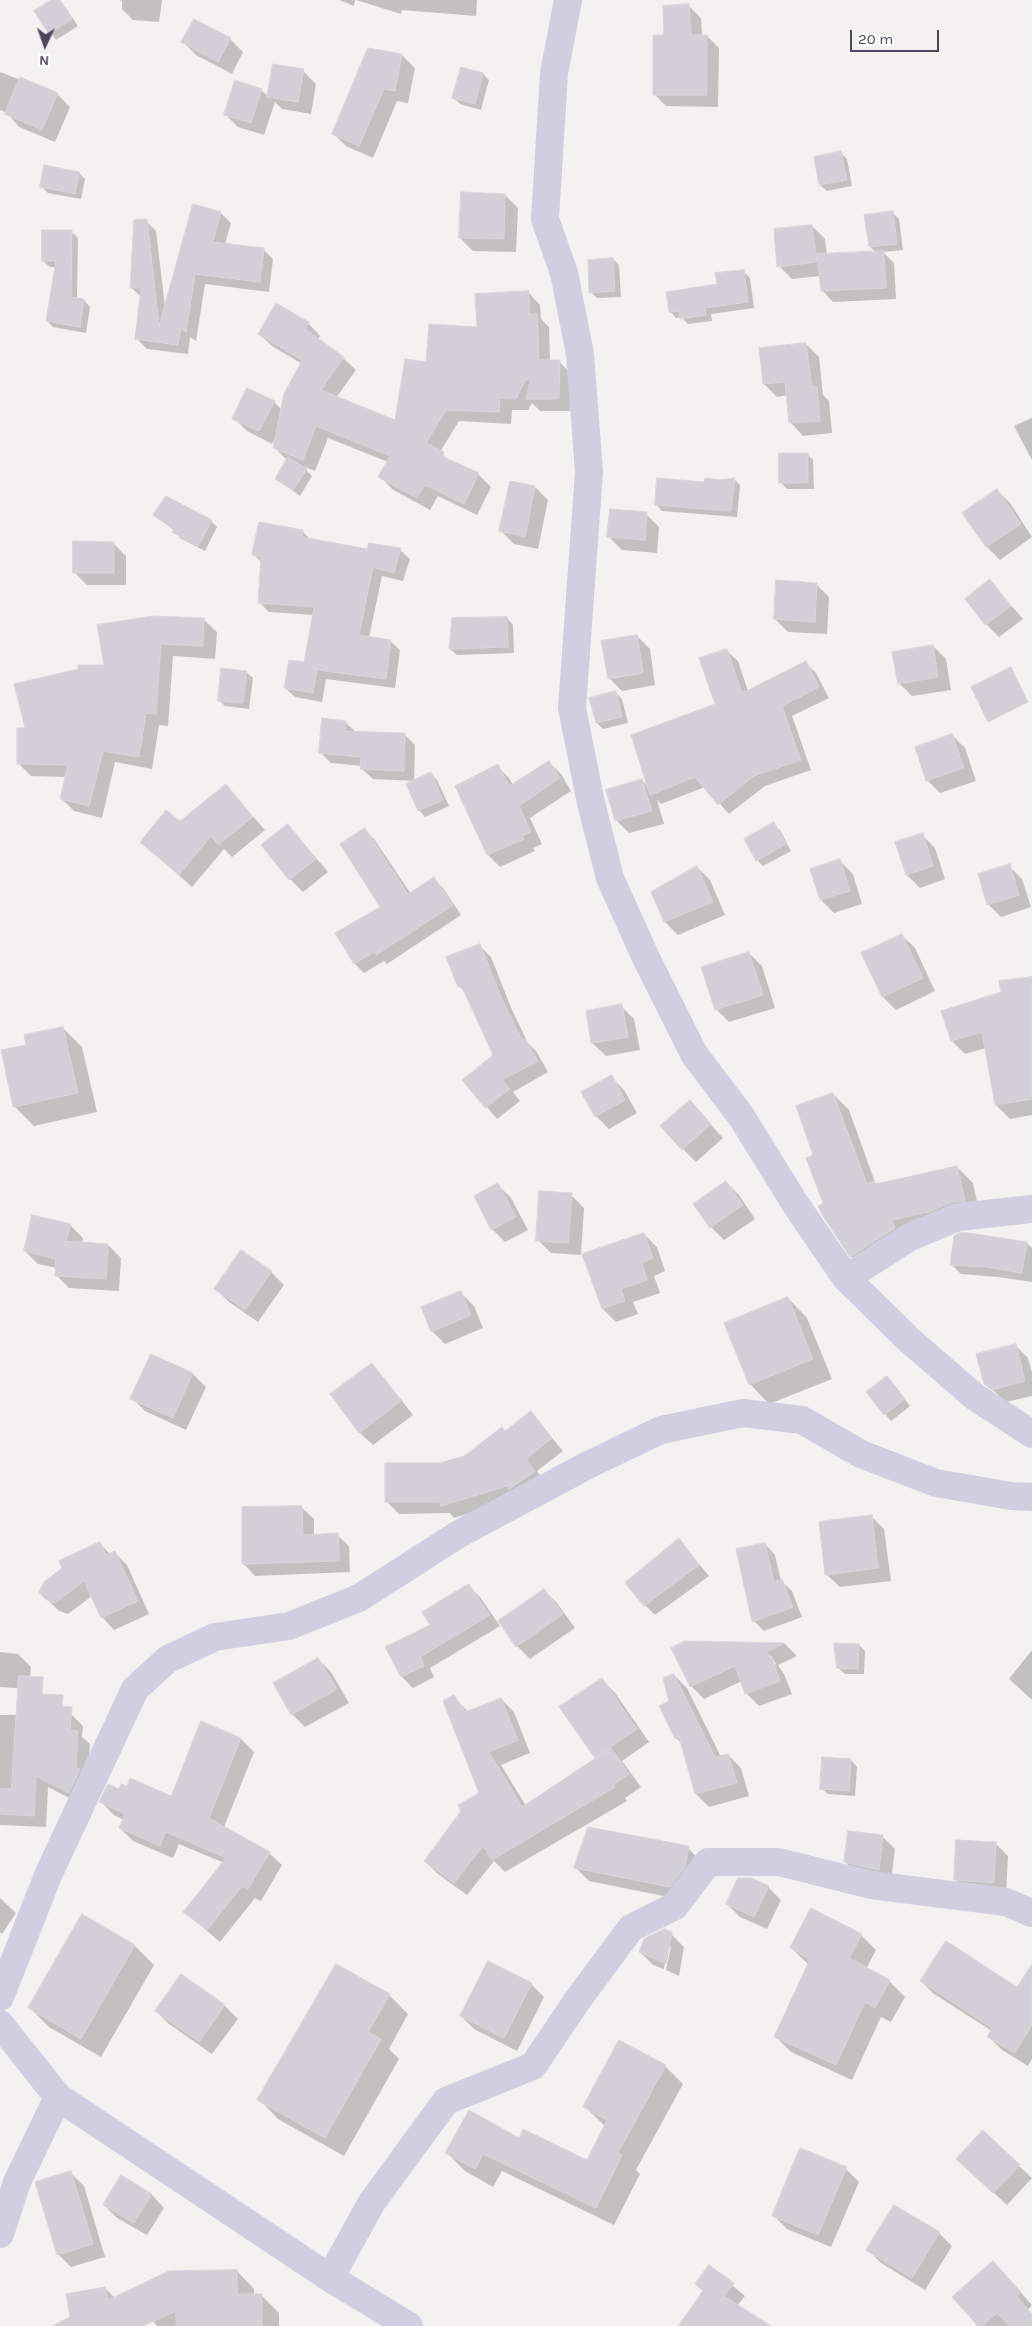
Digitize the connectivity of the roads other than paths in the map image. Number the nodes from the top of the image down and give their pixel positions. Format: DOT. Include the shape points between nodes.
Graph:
graph roads {
  1 [pos="568,0"];
  2 [pos="1032,1208"];
  3 [pos="846,1278"];
  4 [pos="1032,1434"];
  5 [pos="1032,1497"];
  6 [pos="1032,1913"];
  7 [pos="0,1997"];
  8 [pos="0,2024"];
  9 [pos="58,2097"];
  10 [pos="0,2234"];
  11 [pos="330,2278"];
  12 [pos="409,2326"];
  1 -- 3 [label="street" via="554,73 545,219 564,273 580,354 590,472 572,708 591,802 610,878 694,1054 740,1116"];
  2 -- 3 [label="street" via="958,1216 910,1237"];
  3 -- 4 [label="street" via="908,1339 975,1397"];
  5 -- 7 [label="street" via="936,1483 861,1454 802,1420 743,1413 661,1430 588,1465 459,1534 359,1598 289,1626 215,1638 168,1659 135,1688 49,1873"];
  6 -- 11 [label="street" via="1006,1902 871,1885 779,1862 708,1862 675,1906 631,1928 533,2066 446,2101 372,2202"];
  8 -- 9 [label="street"];
  9 -- 10 [label="street" via="17,2182"];
  9 -- 11 [label="street"];
  11 -- 12 [label="street"];
}
